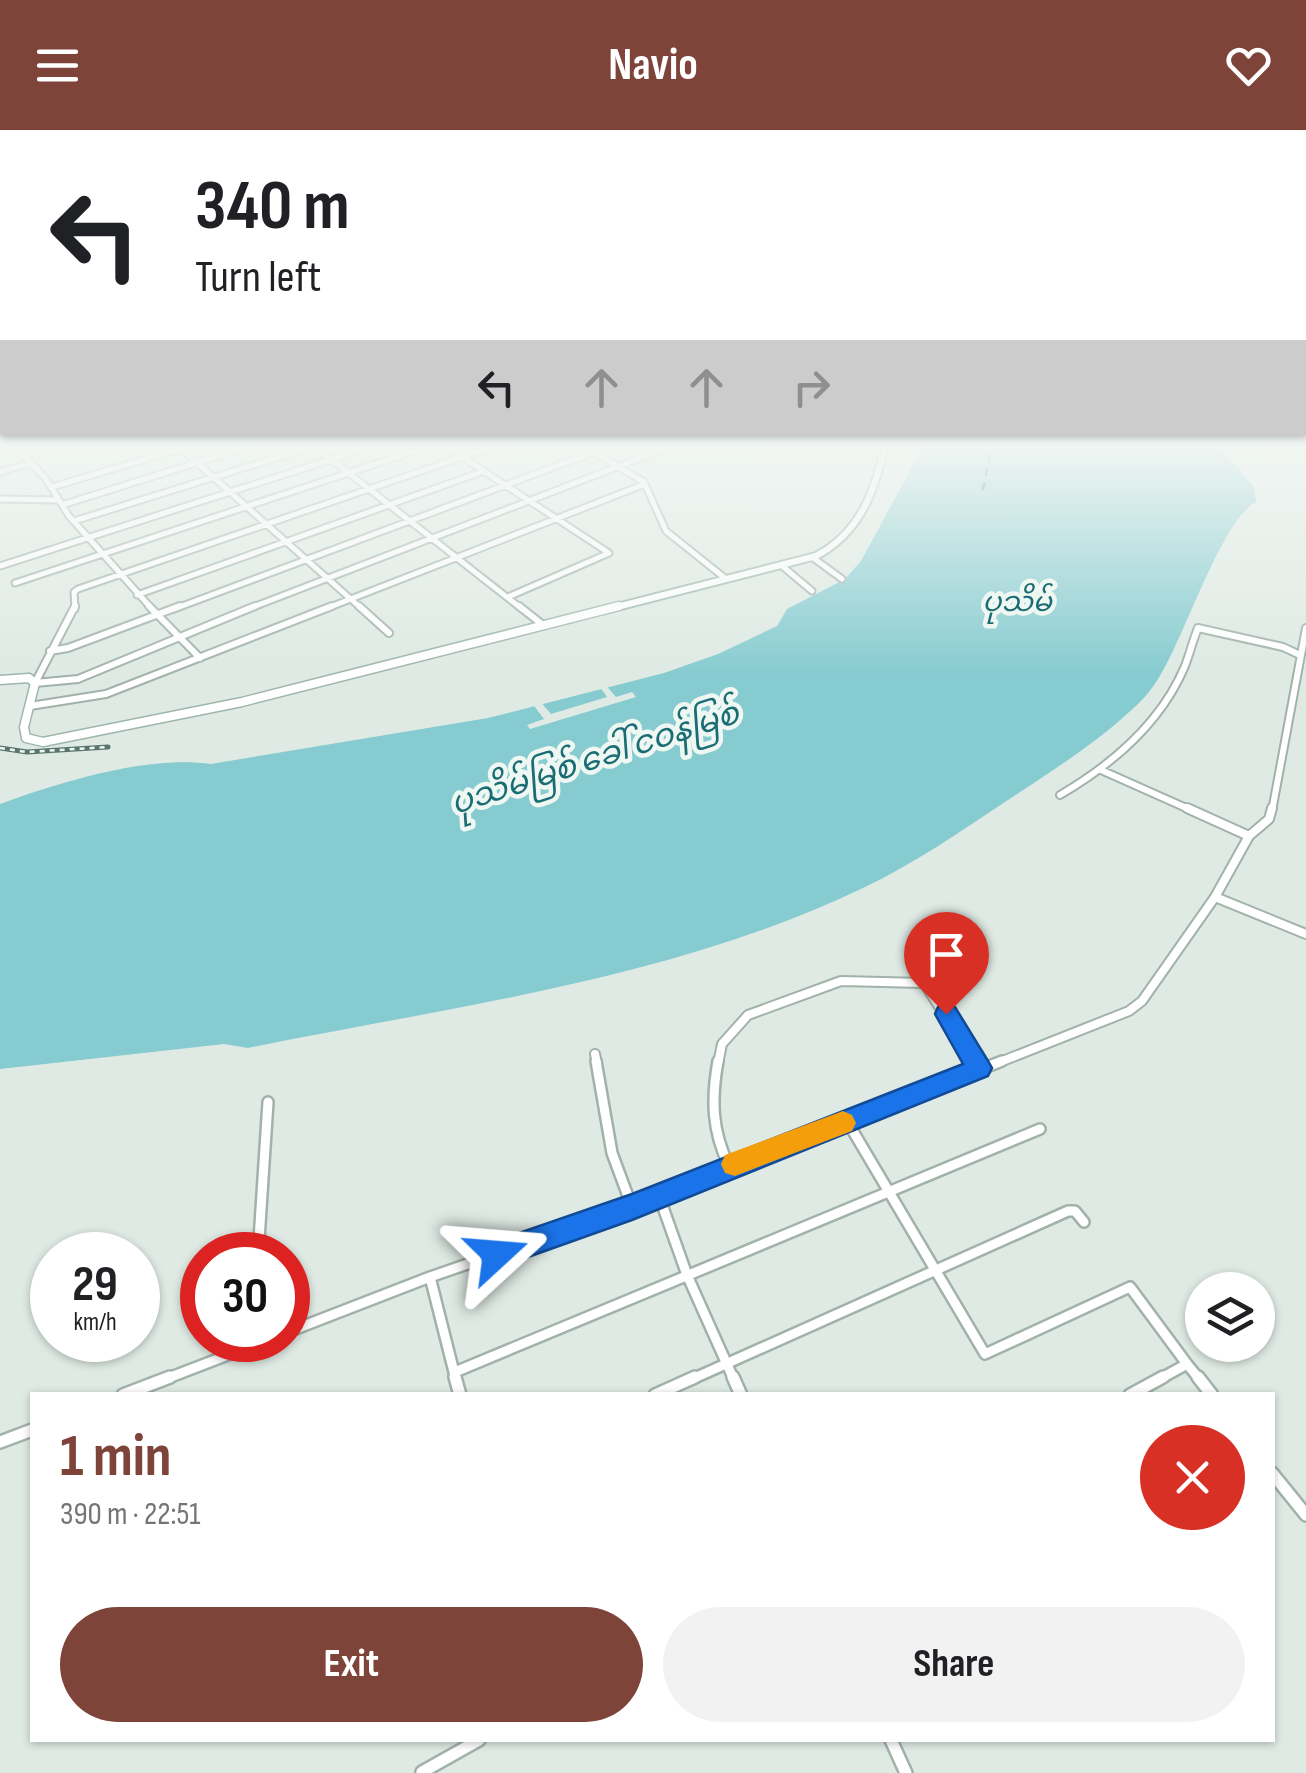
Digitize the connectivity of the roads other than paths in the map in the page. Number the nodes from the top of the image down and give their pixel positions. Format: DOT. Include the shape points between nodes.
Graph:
graph roads {
  1 [pos="74,521"];
  2 [pos="143,522"];
  3 [pos="209,522"];
  4 [pos="264,522"];
  5 [pos="278,522"];
  6 [pos="343,522"];
  7 [pos="411,522"];
  8 [pos="479,522"];
  9 [pos="544,522"];
  10 [pos="563,522"];
  11 [pos="662,522"];
  12 [pos="856,522"];
  13 [pos="268,525"];
  14 [pos="90,539"];
  15 [pos="433,539"];
  16 [pos="286,542"];
  17 [pos="103,555"];
  18 [pos="456,557"];
  19 [pos="812,557"];
  20 [pos="306,558"];
  21 [pos="781,565"];
  22 [pos="0,566"];
  23 [pos="120,576"];
  24 [pos="328,578"];
  25 [pos="842,578"];
  26 [pos="726,579"];
  27 [pos="15,583"];
  28 [pos="812,591"];
  29 [pos="138,595"];
  30 [pos="508,597"];
  31 [pos="351,598"];
  32 [pos="154,614"];
  33 [pos="543,625"];
  34 [pos="1306,628"];
  35 [pos="389,633"];
  36 [pos="177,636"];
  37 [pos="1303,649"];
  38 [pos="50,652"];
  39 [pos="200,658"];
  40 [pos="0,680"];
  41 [pos="35,682"];
  42 [pos="30,706"];
  43 [pos="1101,770"];
  44 [pos="1060,795"];
  45 [pos="1248,836"];
  46 [pos="1215,897"];
  47 [pos="1306,934"];
  48 [pos="595,1054"];
  49 [pos="979,1068"];
  50 [pos="268,1102"];
  51 [pos="847,1121"];
  52 [pos="1040,1130"];
  53 [pos="728,1166"];
  54 [pos="889,1192"];
  55 [pos="659,1196"];
  56 [pos="632,1207"];
  57 [pos="1084,1222"];
  58 [pos="260,1232"];
  59 [pos="936,1269"];
  60 [pos="687,1275"];
  61 [pos="430,1277"];
  62 [pos="310,1323"];
  63 [pos="206,1362"];
  64 [pos="727,1362"];
  65 [pos="1188,1364"];
  66 [pos="455,1372"];
  67 [pos="130,1392"];
  68 [pos="459,1392"];
  69 [pos="662,1392"];
  70 [pos="740,1392"];
  71 [pos="1136,1392"];
  72 [pos="1210,1392"];
  73 [pos="30,1431"];
  74 [pos="0,1442"];
  75 [pos="1275,1476"];
  76 [pos="1306,1515"];
  77 [pos="475,1742"];
  78 [pos="892,1742"];
  79 [pos="422,1772"];
  80 [pos="906,1773"];
  1 -- 14 [label="street"];
  2 -- 14 [label="street"];
  3 -- 17 [label="street"];
  4 -- 13 [label="street"];
  5 -- 13 [label="street"];
  6 -- 16 [label="street"];
  7 -- 15 [label="street"];
  7 -- 20 [label="street"];
  8 -- 15 [label="street"];
  9 -- 18 [label="street"];
  10 -- 30 [label="street" via="609,552"];
  11 -- 26 [label="street"];
  12 -- 19 [label="street" via="832,550"];
  13 -- 16 [label="street"];
  13 -- 23 [label="street"];
  14 -- 17 [label="street"];
  14 -- 22 [label="street"];
  15 -- 18 [label="street"];
  15 -- 24 [label="street"];
  16 -- 20 [label="street"];
  16 -- 29 [label="street"];
  17 -- 23 [label="street"];
  17 -- 27 [label="street"];
  18 -- 30 [label="street"];
  18 -- 31 [label="street"];
  19 -- 21 [label="street"];
  19 -- 25 [label="street"];
  20 -- 24 [label="street"];
  20 -- 32 [label="street"];
  21 -- 26 [label="street"];
  21 -- 28 [label="street"];
  23 -- 29 [label="street"];
  23 -- 38 [label="street" via="74,592 75,612"];
  24 -- 31 [label="street"];
  24 -- 36 [label="street"];
  26 -- 33 [label="street"];
  29 -- 32 [label="street"];
  30 -- 33 [label="street"];
  31 -- 35 [label="street"];
  31 -- 39 [label="street"];
  32 -- 36 [label="street"];
  32 -- 38 [label="street"];
  33 -- 42 [label="street" via="196,712 43,742 26,738"];
  34 -- 37 [label="street"];
  36 -- 39 [label="street"];
  36 -- 41 [label="street" via="78,680"];
  37 -- 43 [label="street" via="1198,628 1186,665 1147,729"];
  37 -- 45 [label="street" via="1278,790 1269,819"];
  38 -- 41 [label="street"];
  39 -- 42 [label="street" via="106,694"];
  40 -- 41 [label="street"];
  41 -- 42 [label="street"];
  43 -- 44 [label="street"];
  43 -- 45 [label="street"];
  45 -- 46 [label="street"];
  46 -- 47 [label="street"];
  46 -- 49 [label="street" via="1129,1011"];
  48 -- 56 [label="street" via="612,1153"];
  49 -- 51 [label="street"];
  49 -- 53 [label="street" via="924,983 841,982 748,1015 722,1044 712,1093 716,1138"];
  50 -- 58 [label="street"];
  51 -- 53 [label="street"];
  51 -- 54 [label="street"];
  52 -- 54 [label="street"];
  53 -- 55 [label="street"];
  54 -- 59 [label="street"];
  54 -- 60 [label="street"];
  55 -- 56 [label="street"];
  55 -- 60 [label="street"];
  56 -- 61 [label="street"];
  57 -- 59 [label="street" via="1068,1210"];
  59 -- 64 [label="street"];
  59 -- 65 [label="street" via="985,1354 1130,1287"];
  60 -- 64 [label="street"];
  60 -- 66 [label="street"];
  61 -- 62 [label="street"];
  61 -- 66 [label="street"];
  63 -- 67 [label="street"];
  64 -- 69 [label="street"];
  64 -- 70 [label="street"];
  65 -- 71 [label="street"];
  65 -- 72 [label="street"];
  66 -- 68 [label="street"];
  73 -- 74 [label="street"];
  75 -- 76 [label="street"];
  77 -- 79 [label="street"];
  78 -- 80 [label="street"];
}
